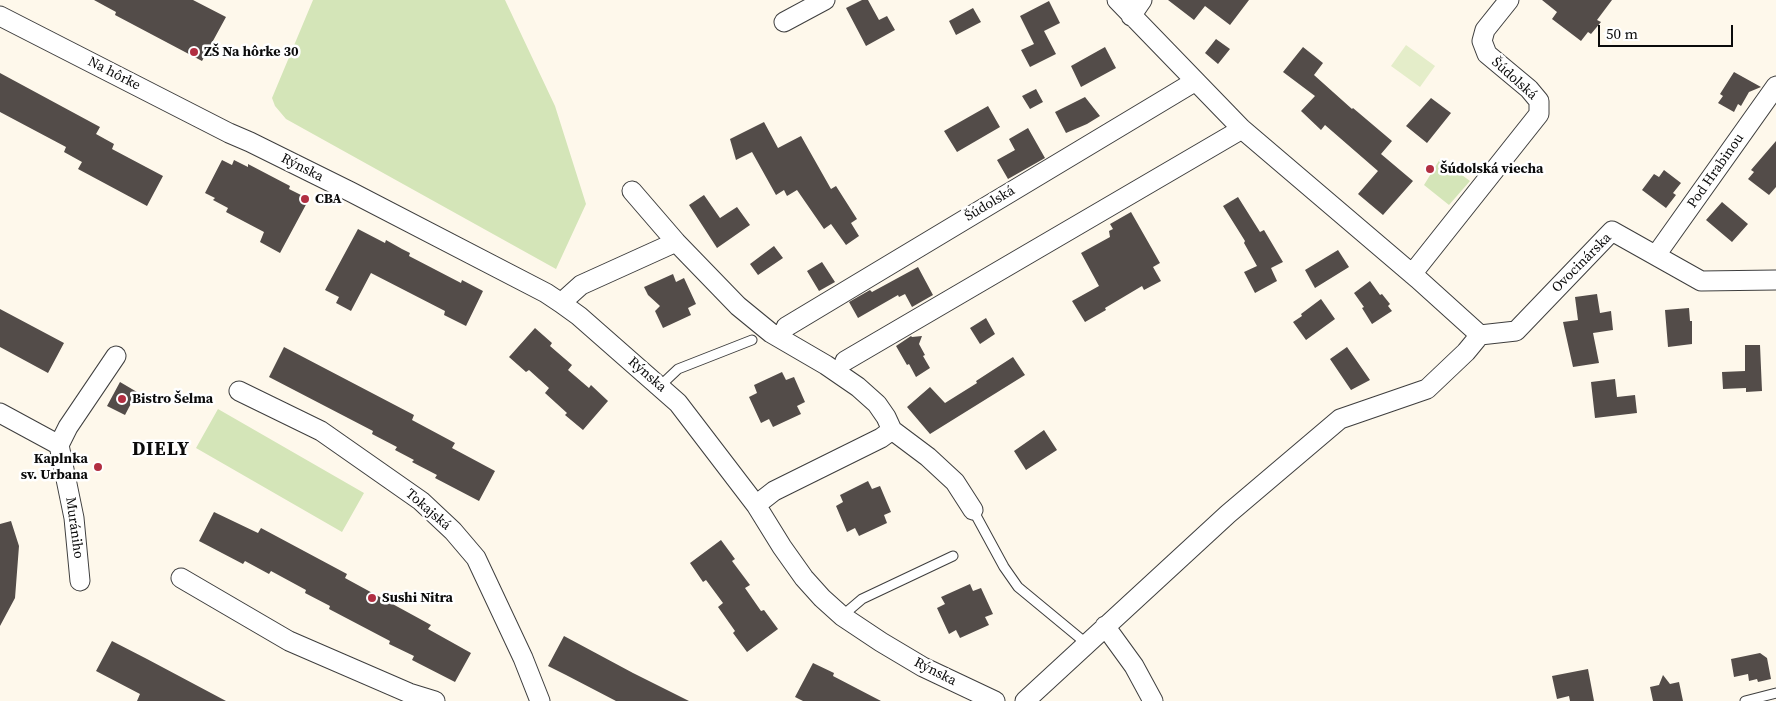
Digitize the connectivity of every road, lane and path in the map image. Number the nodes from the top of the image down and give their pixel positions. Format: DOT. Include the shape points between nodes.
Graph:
graph roads {
  1 [pos="825,0"];
  2 [pos="1117,0"];
  3 [pos="1142,0"];
  4 [pos="1510,0"];
  5 [pos="0,16"];
  6 [pos="1131,16"];
  7 [pos="784,22"];
  8 [pos="1194,82"];
  9 [pos="1776,86"];
  10 [pos="1242,129"];
  11 [pos="229,133"];
  12 [pos="632,191"];
  13 [pos="676,242"];
  14 [pos="1656,256"];
  15 [pos="1412,274"];
  16 [pos="1776,280"];
  17 [pos="561,303"];
  18 [pos="786,327"];
  19 [pos="1480,335"];
  20 [pos="752,340"];
  21 [pos="116,356"];
  22 [pos="845,362"];
  23 [pos="660,386"];
  24 [pos="239,391"];
  25 [pos="0,413"];
  26 [pos="892,430"];
  27 [pos="59,445"];
  28 [pos="756,505"];
  29 [pos="973,510"];
  30 [pos="953,556"];
  31 [pos="181,578"];
  32 [pos="80,581"];
  33 [pos="842,616"];
  34 [pos="1105,626"];
  35 [pos="1087,644"];
  36 [pos="1776,693"];
  37 [pos="435,701"];
  38 [pos="540,701"];
  39 [pos="995,701"];
  40 [pos="1024,701"];
  41 [pos="1153,701"];
  42 [pos="1745,701"];
  1 -- 7 [label="street"];
  2 -- 6 [label="street"];
  3 -- 6 [label="street"];
  4 -- 15 [label="street, Šúdolská" via="1485,30 1482,41 1487,54 1539,101 1539,114"];
  5 -- 11 [label="street, Na hôrke"];
  6 -- 8 [label="street"];
  8 -- 10 [label="street"];
  8 -- 18 [label="street, Šúdolská"];
  9 -- 14 [label="street, Pod Hrabinou"];
  10 -- 15 [label="street"];
  10 -- 22 [label="street"];
  11 -- 17 [label="street, Rýnska" via="351,192"];
  12 -- 13 [label="street"];
  13 -- 17 [label="street" via="581,285"];
  13 -- 26 [label="street" via="738,306 771,334 858,387 877,404"];
  14 -- 16 [label="street, Ovocinárska" via="1700,282"];
  14 -- 19 [label="street, Ovocinárska" via="1612,230 1516,331"];
  15 -- 19 [label="street"];
  17 -- 23 [label="street, Rýnska"];
  19 -- 34 [label="street" via="1427,389 1340,420 1228,514"];
  20 -- 23 [label="lane" via="678,370"];
  21 -- 27 [label="street"];
  23 -- 28 [label="street, Rýnska" via="678,403"];
  24 -- 38 [label="street, Tokajská" via="320,431 421,500 453,531 476,558"];
  25 -- 27 [label="street"];
  26 -- 28 [label="street" via="774,491"];
  26 -- 29 [label="street" via="955,482"];
  27 -- 32 [label="street, Murániho" via="74,518"];
  28 -- 33 [label="street, Rýnska" via="804,578"];
  29 -- 35 [label="lane" via="1004,568 1018,587"];
  30 -- 33 [label="lane" via="862,599"];
  31 -- 37 [label="street" via="289,641"];
  33 -- 39 [label="street, Rýnska" via="923,667"];
  34 -- 35 [label="street"];
  34 -- 41 [label="street" via="1134,666"];
  35 -- 40 [label="street"];
  36 -- 42 [label="lane"];
}
